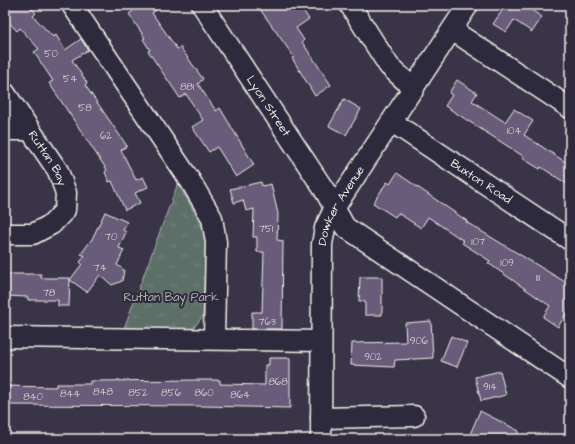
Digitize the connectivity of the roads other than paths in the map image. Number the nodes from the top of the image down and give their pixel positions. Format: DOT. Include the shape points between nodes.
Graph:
graph roads {
  1 [pos="72,5"];
  2 [pos="202,5"];
  3 [pos="350,5"];
  4 [pos="468,5"];
  5 [pos="452,30"];
  6 [pos="414,89"];
  7 [pos="5,93"];
  8 [pos="570,108"];
  9 [pos="392,122"];
  10 [pos="5,130"];
  11 [pos="29,130"];
  12 [pos="335,207"];
  13 [pos="5,234"];
  14 [pos="570,240"];
  15 [pos="5,337"];
  16 [pos="214,338"];
  17 [pos="321,341"];
  18 [pos="570,378"];
  19 [pos="414,416"];
  20 [pos="321,418"];
  21 [pos="321,439"];
  1 -- 16 [label="street" via="212,218 216,242"];
  2 -- 12 [label="street, Lyon Street"];
  3 -- 6 [label="street" via="389,66"];
  4 -- 5 [label="street, Dowker Avenue"];
  5 -- 6 [label="street, Dowker Avenue"];
  5 -- 8 [label="street"];
  6 -- 9 [label="street, Dowker Avenue"];
  7 -- 11 [label="street, Ruttan Bay"];
  9 -- 12 [label="street, Dowker Avenue"];
  9 -- 14 [label="street, Buxton Road"];
  10 -- 11 [label="street"];
  11 -- 13 [label="street, Ruttan Bay" via="58,171 66,193 65,210 52,224 33,234"];
  12 -- 17 [label="street, Dowker Avenue" via="325,228 322,244"];
  12 -- 18 [label="street, Lyon Street" via="345,227"];
  15 -- 16 [label="street"];
  16 -- 17 [label="street"];
  17 -- 20 [label="street, Dowker Avenue"];
  19 -- 20 [label="street"];
  20 -- 21 [label="street, Dowker Avenue"];
}
